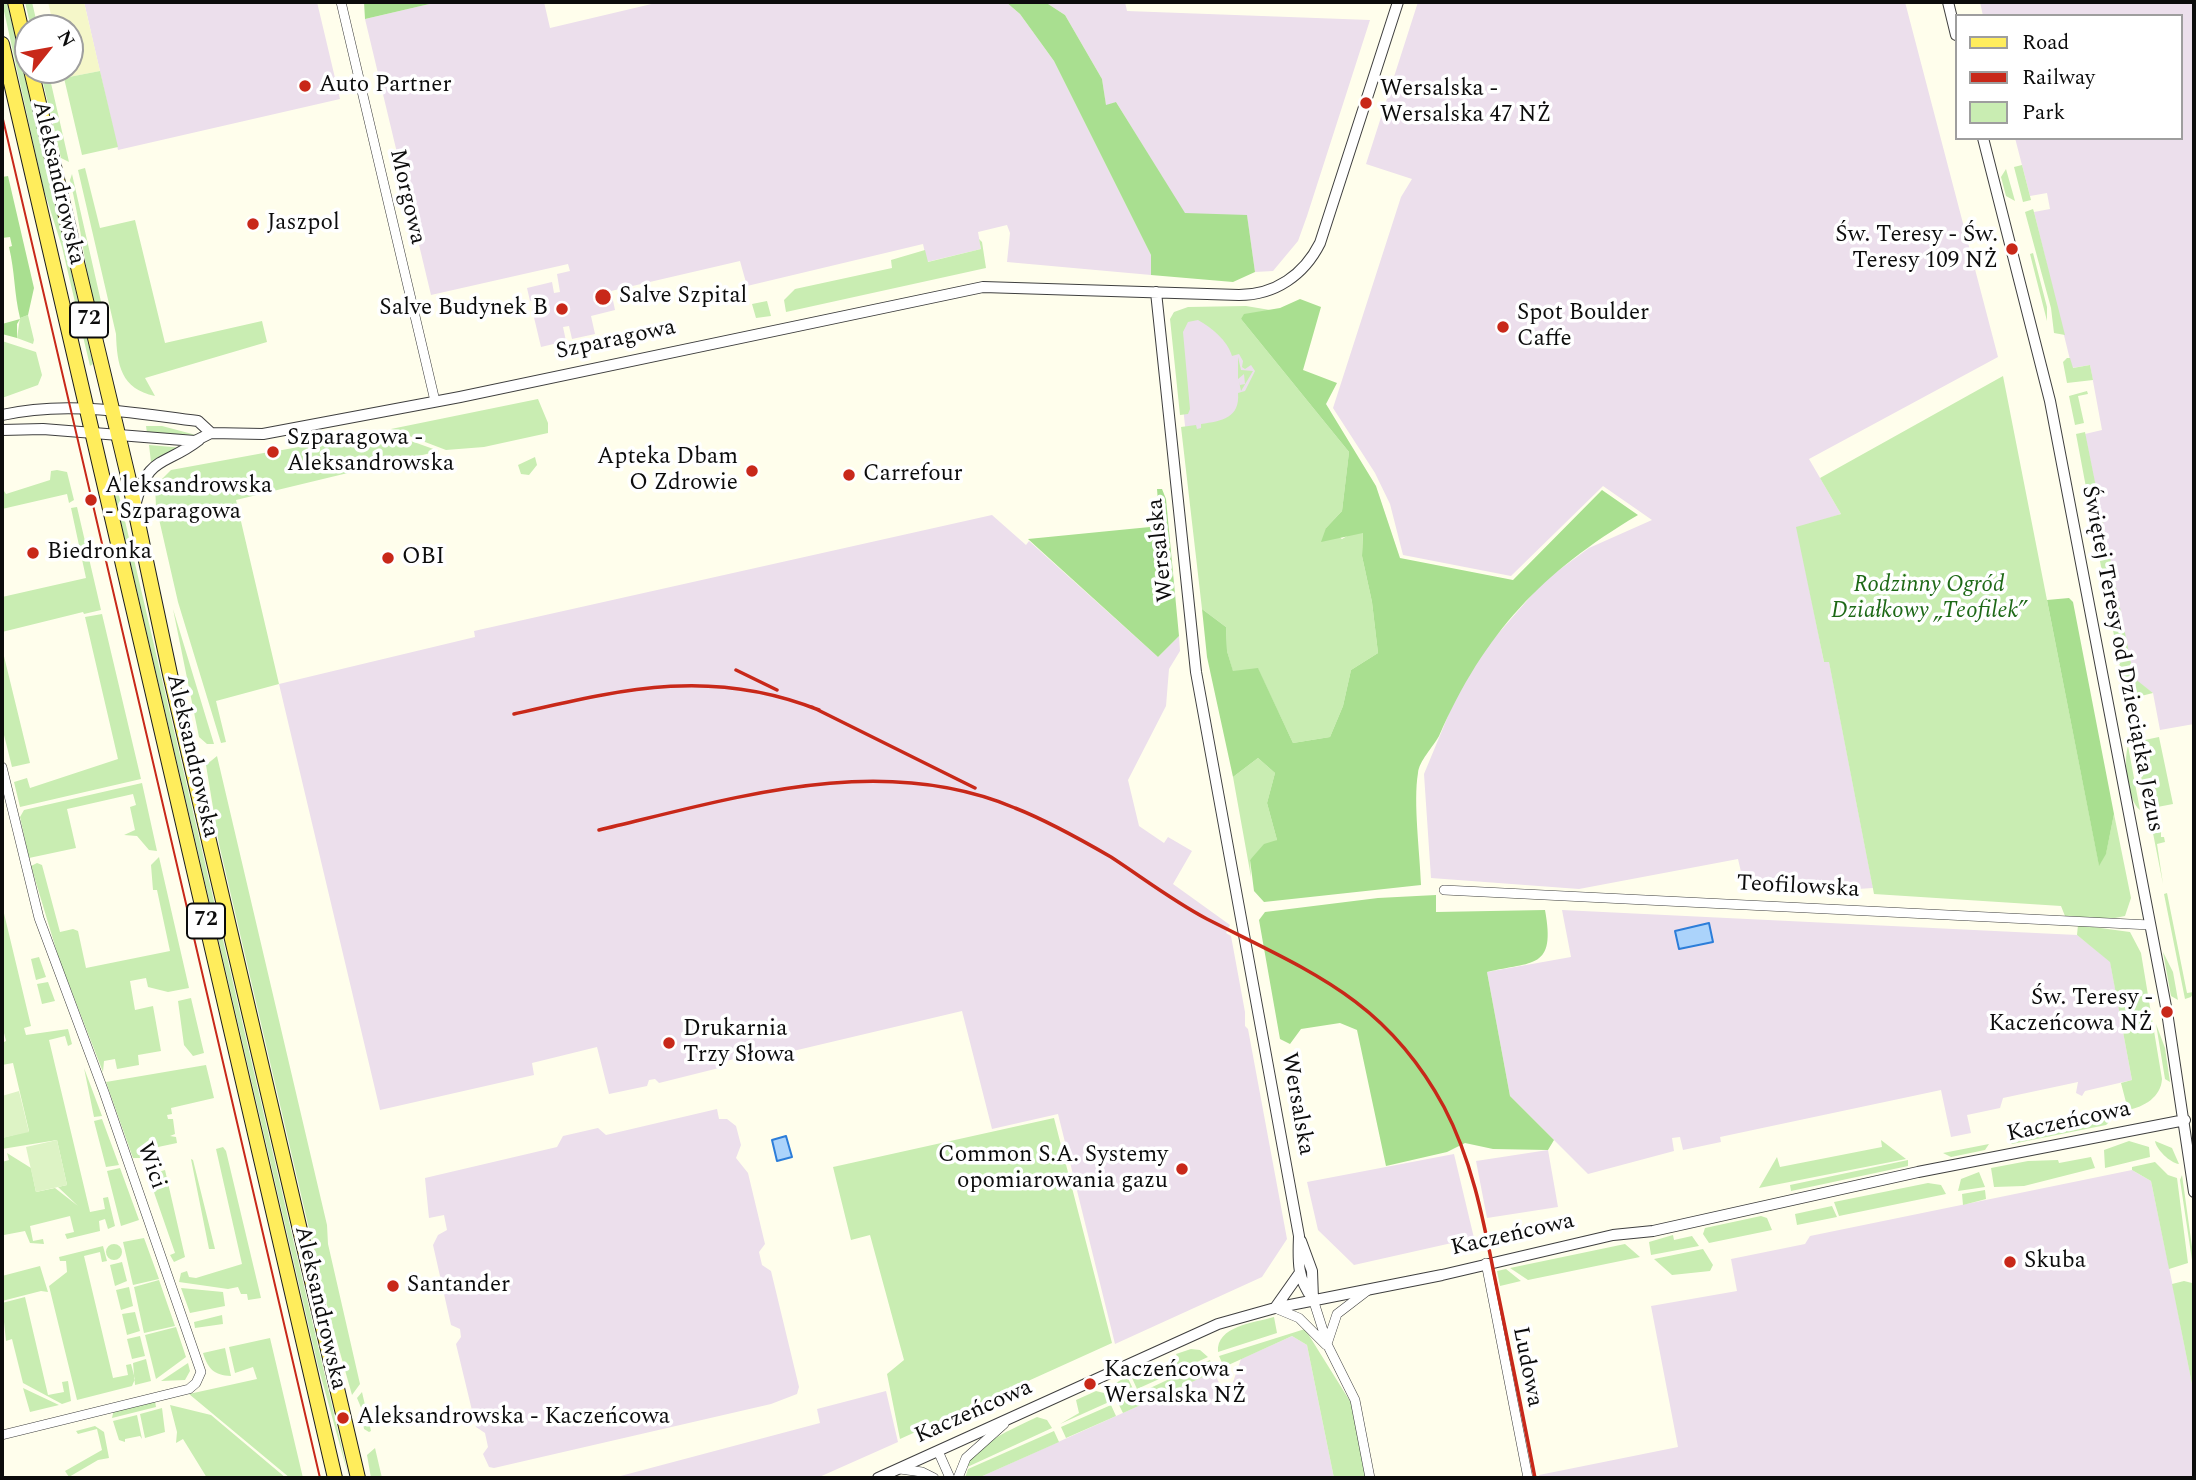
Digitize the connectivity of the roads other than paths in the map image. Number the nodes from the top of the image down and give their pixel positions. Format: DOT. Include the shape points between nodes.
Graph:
graph roads {
  1 [pos="341,2"];
  2 [pos="1398,2"];
  3 [pos="1948,2"];
  4 [pos="1954,27"];
  5 [pos="2,44"];
  6 [pos="34,84"];
  7 [pos="1984,140"];
  8 [pos="1156,292"];
  9 [pos="435,401"];
  10 [pos="86,408"];
  11 [pos="113,410"];
  12 [pos="2,415"];
  13 [pos="2,430"];
  14 [pos="211,433"];
  15 [pos="92,434"];
  16 [pos="119,437"];
  17 [pos="199,440"];
  18 [pos="135,506"];
  19 [pos="2,767"];
  20 [pos="1444,890"];
  21 [pos="2150,925"];
  22 [pos="2185,1120"];
  23 [pos="2194,1192"];
  24 [pos="1299,1236"];
  25 [pos="1486,1263"];
  26 [pos="1299,1274"];
  27 [pos="1369,1290"];
  28 [pos="1314,1299"];
  29 [pos="1275,1308"];
  30 [pos="1328,1346"];
  31 [pos="1004,1424"];
  32 [pos="2,1435"];
  33 [pos="938,1451"];
  34 [pos="900,1469"];
  35 [pos="335,1478"];
  36 [pos="358,1478"];
  37 [pos="878,1478"];
  38 [pos="934,1478"];
  39 [pos="950,1478"];
  40 [pos="958,1478"];
  41 [pos="1370,1478"];
  42 [pos="1528,1478"];
  1 -- 9 [label="street, Morgowa"];
  2 -- 8 [label="street" via="1323,236 1304,267 1279,286 1256,294"];
  3 -- 4 [label="street"];
  5 -- 10 [label="main road, Aleksandrowska / 72"];
  6 -- 11 [label="main road, Aleksandrowska / 72"];
  7 -- 21 [label="street, Świętej Teresy od Dzieciątka Jezus" via="2046,381"];
  8 -- 9 [label="street, Szparagowa" via="983,286"];
  8 -- 24 [label="street, Wersalska" via="1196,671"];
  9 -- 14 [label="street, Szparagowa" via="263,433"];
  10 -- 11 [label="street, Szparagowa"];
  10 -- 12 [label="street, Szparagowa" via="43,408"];
  10 -- 15 [label="main road, Aleksandrowska / 72"];
  11 -- 14 [label="street, Szparagowa" via="198,421"];
  11 -- 16 [label="main road, Aleksandrowska / 72"];
  13 -- 15 [label="street"];
  14 -- 17 [label="street"];
  15 -- 16 [label="street"];
  15 -- 35 [label="main road, Aleksandrowska / 72"];
  16 -- 17 [label="street"];
  16 -- 18 [label="main road, Aleksandrowska / 72"];
  17 -- 18 [label="street" via="155,465"];
  18 -- 36 [label="main road, Aleksandrowska / 72"];
  19 -- 32 [label="street, Wici" via="46,938 201,1372 189,1389"];
  20 -- 21 [label="street, Teofilowska"];
  21 -- 22 [label="street, Świętej Teresy od Dzieciątka Jezus"];
  22 -- 23 [label="street, Świętej Teresy od Dzieciątka Jezus"];
  22 -- 25 [label="street, Kaczeńcowa"];
  24 -- 26 [label="street, Wersalska"];
  24 -- 28 [label="street, Wersalska" via="1312,1271"];
  25 -- 27 [label="street, Kaczeńcowa"];
  25 -- 42 [label="street, Ludowa"];
  26 -- 28 [label="street, Wersalska"];
  26 -- 29 [label="street"];
  27 -- 28 [label="street, Kaczeńcowa"];
  27 -- 30 [label="street" via="1337,1314"];
  28 -- 29 [label="street, Kaczeńcowa"];
  28 -- 30 [label="street, Wersalska"];
  29 -- 30 [label="street, Wersalska" via="1299,1318"];
  29 -- 31 [label="street, Kaczeńcowa" via="1218,1324"];
  30 -- 41 [label="street, Wersalska" via="1355,1400"];
  31 -- 33 [label="street, Kaczeńcowa"];
  31 -- 40 [label="street" via="966,1458"];
  33 -- 34 [label="street, Kaczeńcowa"];
  33 -- 39 [label="street"];
  34 -- 37 [label="street, Kaczeńcowa"];
  34 -- 38 [label="street"];
}
